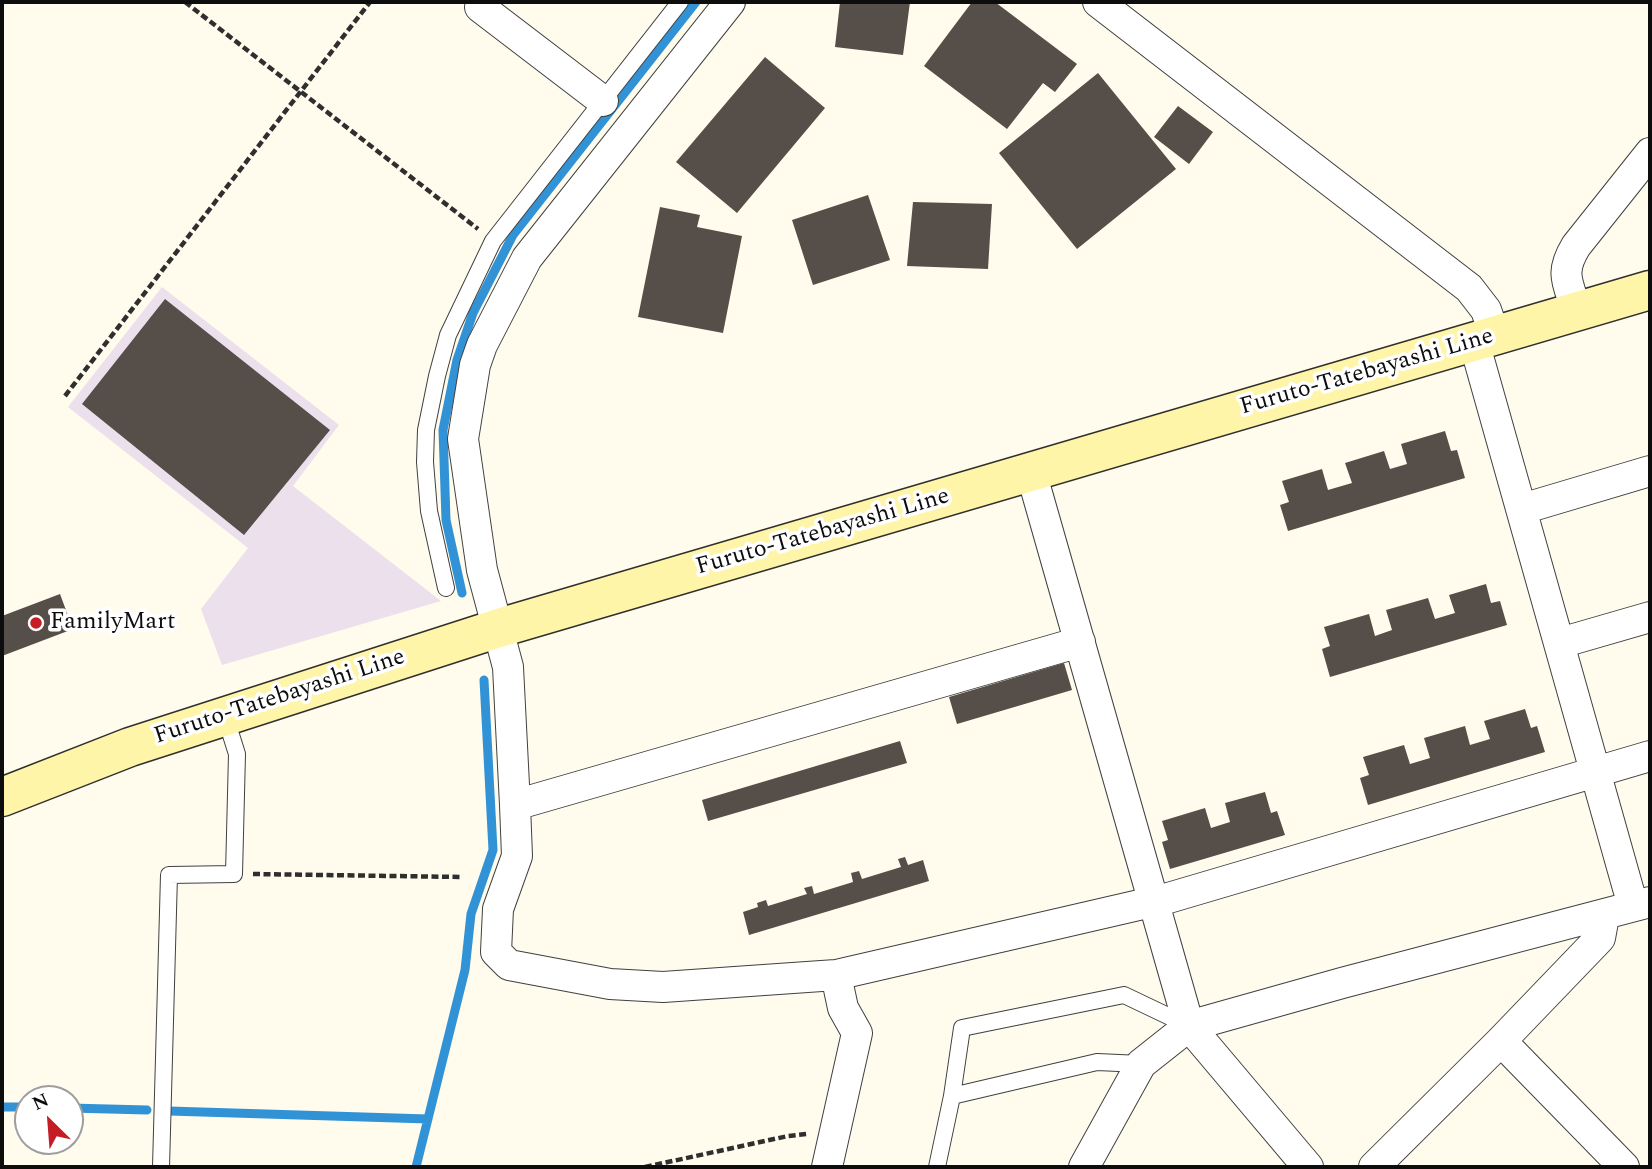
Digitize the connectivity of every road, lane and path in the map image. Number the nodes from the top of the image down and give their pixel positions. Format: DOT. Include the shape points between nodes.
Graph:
graph roads {
  1 [pos="186,2"];
  2 [pos="370,2"];
  3 [pos="680,2"];
  4 [pos="730,2"];
  5 [pos="1098,2"];
  6 [pos="480,7"];
  7 [pos="300,93"];
  8 [pos="603,101"];
  9 [pos="1650,153"];
  10 [pos="493,241"];
  11 [pos="1650,290"];
  12 [pos="1577,312"];
  13 [pos="1485,339"];
  14 [pos="65,396"];
  15 [pos="1650,471"];
  16 [pos="1031,472"];
  17 [pos="1522,509"];
  18 [pos="446,588"];
  19 [pos="1650,617"];
  20 [pos="499,628"];
  21 [pos="1080,642"];
  22 [pos="1560,643"];
  23 [pos="225,716"];
  24 [pos="1650,756"];
  25 [pos="1595,772"];
  26 [pos="2,797"];
  27 [pos="515,806"];
  28 [pos="234,874"];
  29 [pos="463,877"];
  30 [pos="1155,902"];
  31 [pos="1642,904"];
  32 [pos="1604,916"];
  33 [pos="836,975"];
  34 [pos="1189,1026"];
  35 [pos="1501,1041"];
  36 [pos="1141,1063"];
  37 [pos="952,1096"];
  38 [pos="836,1132"];
  39 [pos="161,1167"];
  40 [pos="645,1167"];
  41 [pos="827,1167"];
  42 [pos="937,1167"];
  43 [pos="1084,1167"];
  44 [pos="1308,1167"];
  45 [pos="1374,1167"];
  46 [pos="1624,1167"];
  1 -- 7 [label="path"];
  2 -- 7 [label="path"];
  3 -- 8 [label="lane"];
  4 -- 20 [label="street" via="527,258 482,345 463,439 482,570"];
  5 -- 13 [label="street" via="1469,288 1486,310"];
  6 -- 8 [label="street"];
  7 -- 10 [label="path"];
  7 -- 14 [label="path"];
  8 -- 10 [label="lane"];
  9 -- 12 [label="street" via="1566,262"];
  10 -- 18 [label="lane" via="448,335 426,430 429,512"];
  11 -- 12 [label="main road, Furuto-Tatebayashi Line"];
  12 -- 13 [label="main road, Furuto-Tatebayashi Line"];
  13 -- 16 [label="main road, Furuto-Tatebayashi Line"];
  13 -- 17 [label="street"];
  15 -- 17 [label="street"];
  16 -- 20 [label="main road, Furuto-Tatebayashi Line"];
  16 -- 21 [label="street"];
  17 -- 22 [label="street"];
  19 -- 22 [label="street"];
  20 -- 23 [label="main road, Furuto-Tatebayashi Line"];
  20 -- 27 [label="street" via="508,667"];
  21 -- 27 [label="street"];
  21 -- 30 [label="street"];
  22 -- 25 [label="street"];
  23 -- 26 [label="main road, Furuto-Tatebayashi Line"];
  23 -- 28 [label="lane" via="237,754"];
  24 -- 25 [label="street"];
  25 -- 30 [label="street"];
  25 -- 31 [label="street"];
  27 -- 33 [label="street" via="517,856 498,909 496,952 509,965 610,984 663,987"];
  28 -- 29 [label="path"];
  28 -- 39 [label="lane" via="169,874"];
  30 -- 33 [label="street"];
  30 -- 34 [label="street"];
  31 -- 32 [label="street"];
  32 -- 34 [label="street"];
  32 -- 35 [label="street" via="1600,938"];
  33 -- 38 [label="street" via="843,1008 857,1033"];
  34 -- 36 [label="street"];
  34 -- 37 [label="lane" via="1124,995 962,1028"];
  34 -- 44 [label="street"];
  35 -- 45 [label="street"];
  35 -- 46 [label="street"];
  36 -- 37 [label="lane" via="1097,1062"];
  36 -- 43 [label="street"];
  37 -- 42 [label="lane"];
  38 -- 40 [label="path" via="788,1136"];
  38 -- 41 [label="street"];
}
